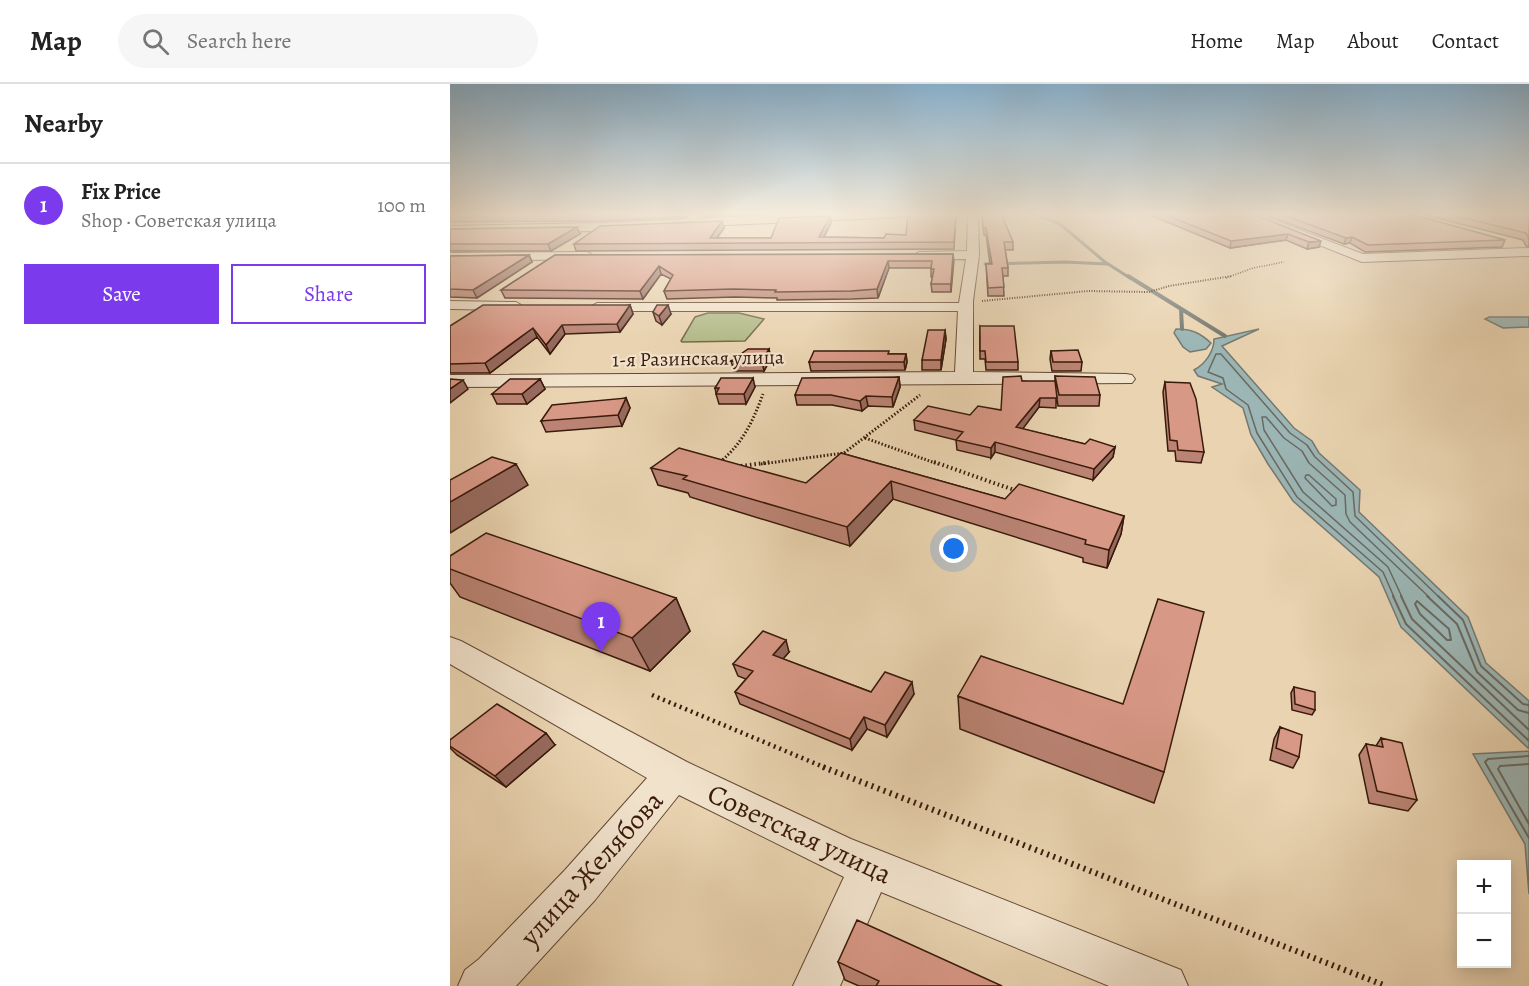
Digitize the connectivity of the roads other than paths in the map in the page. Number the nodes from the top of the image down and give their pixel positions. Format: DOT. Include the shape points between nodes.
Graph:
graph roads {
  1 [pos="966,255"];
  2 [pos="973,255"];
  3 [pos="1354,255"];
  4 [pos="1423,255"];
  5 [pos="556,256"];
  6 [pos="603,256"];
  7 [pos="901,256"];
  8 [pos="450,257"];
  9 [pos="537,269"];
  10 [pos="498,294"];
  11 [pos="966,304"];
  12 [pos="450,305"];
  13 [pos="479,306"];
  14 [pos="537,307"];
  15 [pos="583,307"];
  16 [pos="452,321"];
  17 [pos="960,377"];
  18 [pos="1126,379"];
  19 [pos="450,381"];
  20 [pos="450,649"];
  21 [pos="674,774"];
  22 [pos="870,868"];
  23 [pos="481,986"];
  24 [pos="816,986"];
  25 [pos="1166,986"];
  1 -- 7 [label="street"];
  2 -- 11 [label="street"];
  3 -- 4 [label="street"];
  5 -- 6 [label="street"];
  5 -- 8 [label="street"];
  5 -- 9 [label="street"];
  10 -- 13 [label="street"];
  11 -- 15 [label="street"];
  11 -- 17 [label="street" via="964,374"];
  12 -- 13 [label="street"];
  13 -- 14 [label="street"];
  13 -- 16 [label="street"];
  17 -- 18 [label="street, 1-я Разинская улица"];
  17 -- 19 [label="street, 1-я Разинская улица"];
  20 -- 21 [label="street, Советская улица"];
  21 -- 22 [label="street, Советская улица"];
  21 -- 23 [label="street, улица Желябова" via="580,885"];
  22 -- 24 [label="street"];
  22 -- 25 [label="street, Советская улица"];
}
